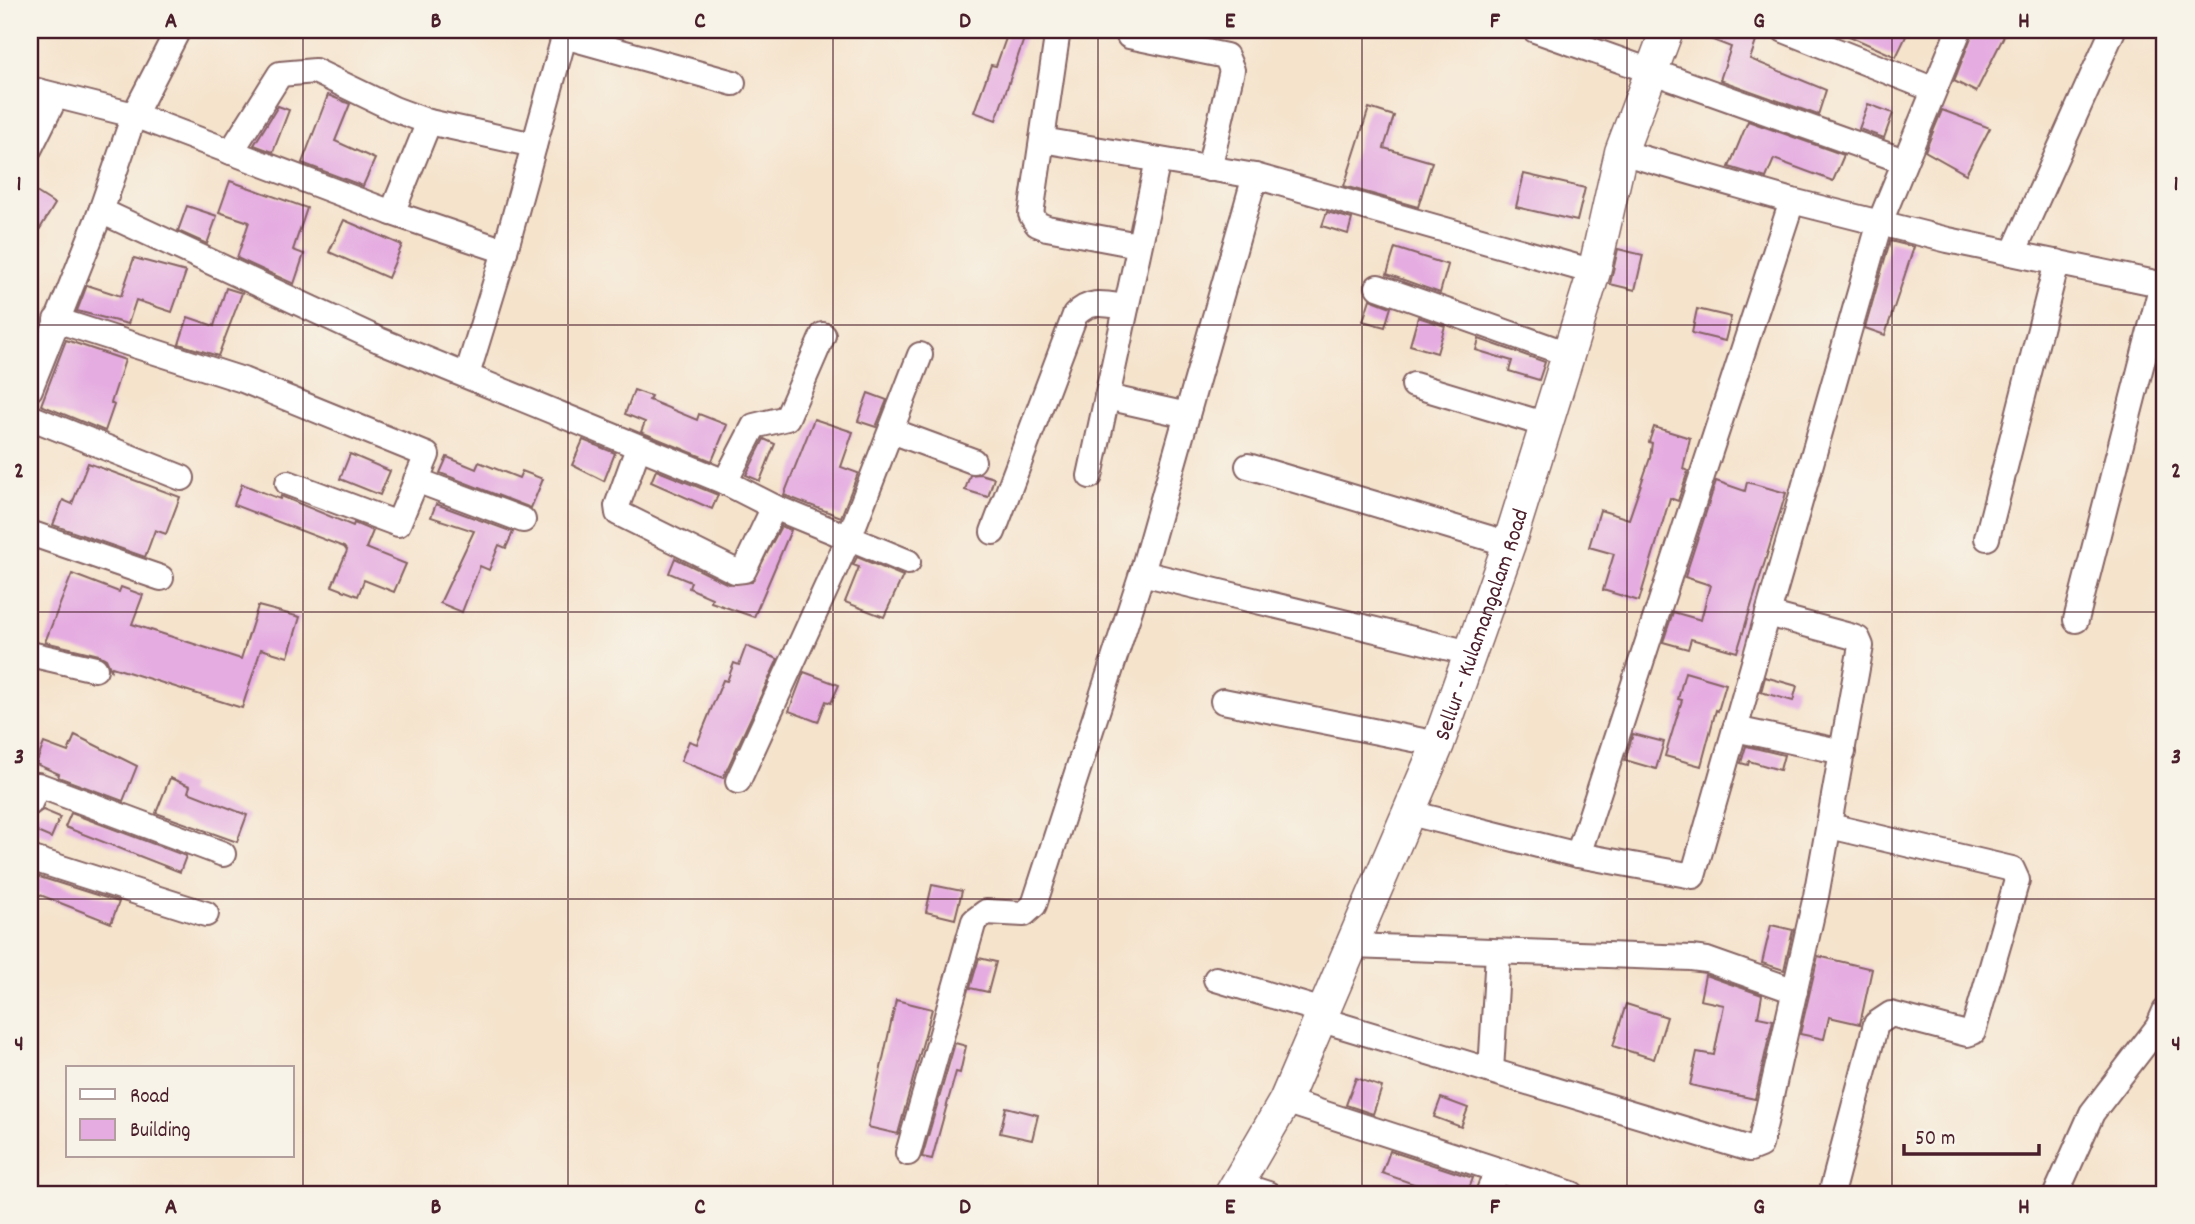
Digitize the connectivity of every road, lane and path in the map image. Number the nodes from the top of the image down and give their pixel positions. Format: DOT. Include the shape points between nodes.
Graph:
graph roads {
  1 [pos="178,30"];
  2 [pos="1058,30"];
  3 [pos="1535,30"];
  4 [pos="1667,30"];
  5 [pos="1784,30"];
  6 [pos="1959,30"];
  7 [pos="2113,30"];
  8 [pos="565,33"];
  9 [pos="1129,36"];
  10 [pos="1648,72"];
  11 [pos="733,83"];
  12 [pos="30,89"];
  13 [pos="1932,89"];
  14 [pos="55,98"];
  15 [pos="134,115"];
  16 [pos="429,122"];
  17 [pos="1042,140"];
  18 [pos="534,145"];
  19 [pos="30,148"];
  20 [pos="231,152"];
  21 [pos="1621,152"];
  22 [pos="1158,160"];
  23 [pos="1904,161"];
  24 [pos="1209,169"];
  25 [pos="1255,176"];
  26 [pos="1792,201"];
  27 [pos="101,211"];
  28 [pos="392,213"];
  29 [pos="1880,222"];
  30 [pos="1138,245"];
  31 [pos="505,251"];
  32 [pos="2014,253"];
  33 [pos="2057,262"];
  34 [pos="1594,272"];
  35 [pos="2164,285"];
  36 [pos="1378,287"];
  37 [pos="1126,307"];
  38 [pos="56,320"];
  39 [pos="823,335"];
  40 [pos="1569,354"];
  41 [pos="920,355"];
  42 [pos="467,375"];
  43 [pos="1414,385"];
  44 [pos="30,389"];
  45 [pos="1107,397"];
  46 [pos="1187,415"];
  47 [pos="30,417"];
  48 [pos="1547,425"];
  49 [pos="892,431"];
  50 [pos="638,448"];
  51 [pos="973,461"];
  52 [pos="1248,466"];
  53 [pos="1090,476"];
  54 [pos="182,478"];
  55 [pos="416,480"];
  56 [pos="724,482"];
  57 [pos="288,483"];
  58 [pos="774,507"];
  59 [pos="523,520"];
  60 [pos="30,533"];
  61 [pos="993,533"];
  62 [pos="849,538"];
  63 [pos="1987,538"];
  64 [pos="1509,544"];
  65 [pos="908,562"];
  66 [pos="1142,573"];
  67 [pos="161,578"];
  68 [pos="1768,614"];
  69 [pos="2076,620"];
  70 [pos="1470,653"];
  71 [pos="30,654"];
  72 [pos="95,669"];
  73 [pos="1223,701"];
  74 [pos="1735,729"];
  75 [pos="1438,744"];
  76 [pos="1843,752"];
  77 [pos="738,781"];
  78 [pos="33,786"];
  79 [pos="1410,813"];
  80 [pos="1829,826"];
  81 [pos="223,854"];
  82 [pos="1578,855"];
  83 [pos="30,858"];
  84 [pos="206,914"];
  85 [pos="1351,946"];
  86 [pos="1498,953"];
  87 [pos="1216,979"];
  88 [pos="1795,991"];
  89 [pos="2165,1011"];
  90 [pos="1321,1015"];
  91 [pos="1491,1071"];
  92 [pos="1285,1101"];
  93 [pos="908,1153"];
  94 [pos="1497,1170"];
  95 [pos="1234,1189"];
  96 [pos="1268,1194"];
  97 [pos="1488,1194"];
  98 [pos="1572,1194"];
  99 [pos="1831,1194"];
  100 [pos="2056,1194"];
  1 -- 15 [label="street"];
  2 -- 17 [label="street"];
  3 -- 10 [label="street"];
  4 -- 10 [label="main road, Sellur - Kulamangalam Road"];
  5 -- 13 [label="street"];
  6 -- 13 [label="street"];
  7 -- 32 [label="street"];
  8 -- 11 [label="street"];
  8 -- 18 [label="street"];
  9 -- 24 [label="street" via="1226,55 1230,61 1232,70"];
  10 -- 21 [label="main road, Sellur - Kulamangalam Road"];
  10 -- 23 [label="street"];
  12 -- 14 [label="street"];
  13 -- 23 [label="street"];
  14 -- 15 [label="street"];
  14 -- 19 [label="street"];
  15 -- 20 [label="street"];
  15 -- 27 [label="street"];
  16 -- 18 [label="street"];
  16 -- 20 [label="street" via="315,71 299,71 280,74"];
  16 -- 28 [label="street"];
  17 -- 22 [label="street"];
  17 -- 30 [label="street" via="1031,215 1037,224"];
  18 -- 31 [label="street"];
  20 -- 28 [label="street"];
  21 -- 26 [label="street"];
  21 -- 34 [label="main road, Sellur - Kulamangalam Road"];
  22 -- 24 [label="street"];
  22 -- 30 [label="street"];
  23 -- 29 [label="street"];
  24 -- 25 [label="street"];
  25 -- 34 [label="street"];
  25 -- 46 [label="street"];
  26 -- 29 [label="street"];
  26 -- 82 [label="street"];
  27 -- 38 [label="street"];
  27 -- 42 [label="street" via="379,340"];
  28 -- 31 [label="street"];
  29 -- 32 [label="street"];
  29 -- 68 [label="street"];
  30 -- 37 [label="street"];
  31 -- 42 [label="street"];
  32 -- 33 [label="street"];
  33 -- 35 [label="street"];
  33 -- 63 [label="street"];
  34 -- 40 [label="main road, Sellur - Kulamangalam Road"];
  35 -- 69 [label="street"];
  36 -- 40 [label="street"];
  37 -- 45 [label="street"];
  37 -- 61 [label="street" via="1094,303 1075,315"];
  38 -- 44 [label="street"];
  38 -- 55 [label="street" via="243,380 427,455"];
  39 -- 56 [label="street" via="787,418 754,426"];
  40 -- 48 [label="main road, Sellur - Kulamangalam Road"];
  41 -- 49 [label="street"];
  42 -- 50 [label="street"];
  43 -- 48 [label="street"];
  45 -- 46 [label="street"];
  45 -- 53 [label="street"];
  46 -- 66 [label="street"];
  47 -- 54 [label="street"];
  48 -- 64 [label="main road, Sellur - Kulamangalam Road"];
  49 -- 51 [label="street"];
  49 -- 62 [label="street"];
  50 -- 56 [label="street"];
  50 -- 58 [label="street" via="618,513 735,571 744,570"];
  52 -- 64 [label="street"];
  55 -- 57 [label="street" via="398,524"];
  55 -- 59 [label="street"];
  56 -- 58 [label="street"];
  58 -- 62 [label="street"];
  60 -- 67 [label="street"];
  62 -- 65 [label="street"];
  62 -- 77 [label="street"];
  64 -- 70 [label="main road, Sellur - Kulamangalam Road"];
  66 -- 70 [label="street"];
  66 -- 93 [label="street" via="1034,905 1024,914 986,912 974,921"];
  68 -- 74 [label="street"];
  68 -- 76 [label="street" via="1858,639 1861,646"];
  70 -- 75 [label="main road, Sellur - Kulamangalam Road"];
  71 -- 72 [label="street"];
  73 -- 75 [label="street"];
  74 -- 76 [label="street"];
  74 -- 82 [label="street" via="1693,876"];
  75 -- 79 [label="main road, Sellur - Kulamangalam Road"];
  76 -- 80 [label="street"];
  78 -- 81 [label="street"];
  79 -- 82 [label="street"];
  79 -- 85 [label="main road, Sellur - Kulamangalam Road"];
  80 -- 88 [label="street"];
  80 -- 99 [label="street" via="2012,869 2017,880 1973,1032 1891,1014 1876,1024"];
  83 -- 84 [label="street"];
  85 -- 86 [label="street"];
  85 -- 90 [label="main road, Sellur - Kulamangalam Road"];
  86 -- 88 [label="street" via="1707,960"];
  86 -- 91 [label="street"];
  87 -- 90 [label="street"];
  88 -- 91 [label="street" via="1757,1149"];
  89 -- 100 [label="street" via="2158,1027 2092,1113"];
  90 -- 91 [label="street"];
  90 -- 92 [label="main road, Sellur - Kulamangalam Road"];
  92 -- 94 [label="street"];
  92 -- 95 [label="main road, Sellur - Kulamangalam Road"];
  94 -- 97 [label="street"];
  94 -- 98 [label="street"];
  95 -- 96 [label="street"];
}
